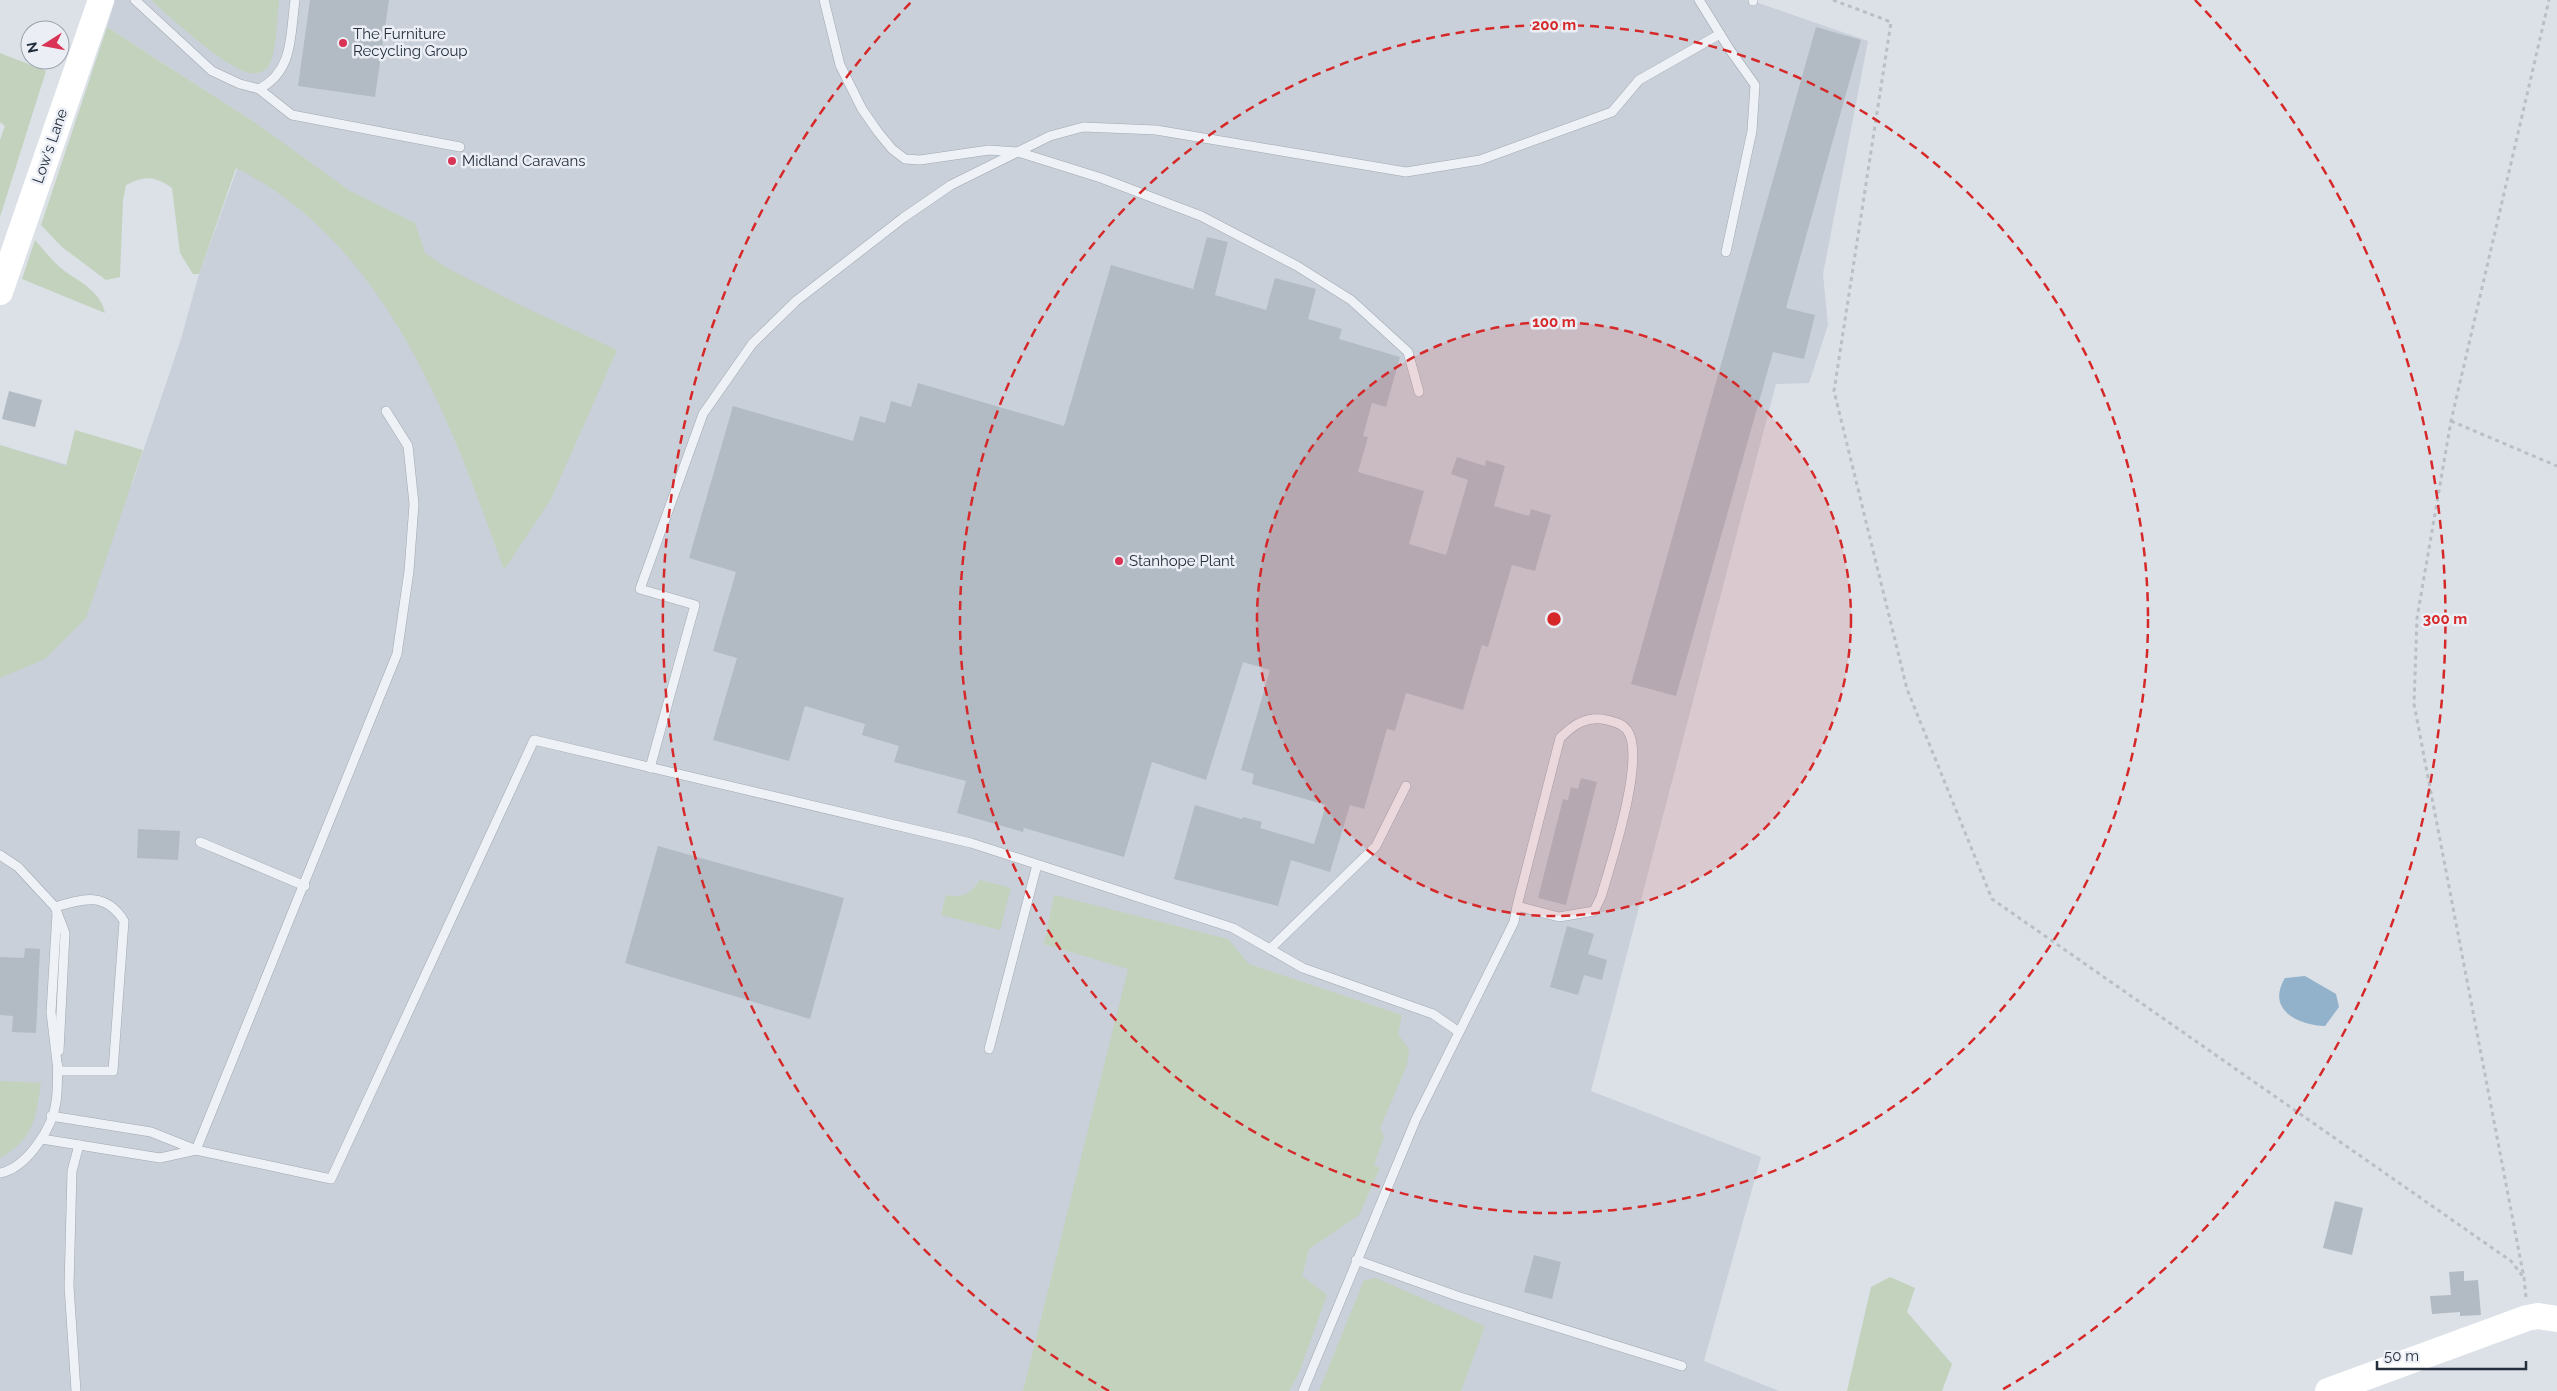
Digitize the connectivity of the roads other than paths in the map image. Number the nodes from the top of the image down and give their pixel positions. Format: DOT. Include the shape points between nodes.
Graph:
graph roads {
  1 [pos="135,0"];
  2 [pos="295,0"];
  3 [pos="824,0"];
  4 [pos="1699,0"];
  5 [pos="99,7"];
  6 [pos="1720,34"];
  7 [pos="259,89"];
  8 [pos="460,147"];
  9 [pos="1018,152"];
  10 [pos="1726,252"];
  11 [pos="0,292"];
  12 [pos="1419,392"];
  13 [pos="386,411"];
  14 [pos="650,768"];
  15 [pos="1406,786"];
  16 [pos="200,842"];
  17 [pos="0,855"];
  18 [pos="1037,865"];
  19 [pos="305,886"];
  20 [pos="1518,906"];
  21 [pos="56,910"];
  22 [pos="1270,950"];
  23 [pos="1459,1032"];
  24 [pos="989,1049"];
  25 [pos="58,1071"];
  26 [pos="52,1116"];
  27 [pos="42,1139"];
  28 [pos="79,1145"];
  29 [pos="196,1150"];
  30 [pos="0,1173"];
  31 [pos="1356,1260"];
  32 [pos="2557,1319"];
  33 [pos="1682,1366"];
  34 [pos="76,1391"];
  35 [pos="1303,1391"];
  36 [pos="2328,1391"];
  1 -- 7 [label="lane" via="212,71"];
  2 -- 7 [label="lane" via="286,63 273,82"];
  3 -- 9 [label="lane" via="840,66 862,109 892,149 905,158 920,160 981,151"];
  4 -- 6 [label="lane"];
  5 -- 11 [label="street, Low's Lane"];
  6 -- 9 [label="lane" via="1639,80 1612,112 1480,160 1406,172 1156,130 1082,127 1050,136"];
  6 -- 10 [label="lane" via="1755,85 1752,131"];
  7 -- 8 [label="lane" via="292,115"];
  9 -- 12 [label="lane" via="1101,178 1201,216 1297,266 1351,300 1408,352"];
  9 -- 14 [label="lane" via="951,185 796,301 752,344 703,414 640,589 695,604"];
  13 -- 19 [label="lane" via="408,446 414,504 410,571 397,654"];
  14 -- 18 [label="lane" via="971,843"];
  14 -- 29 [label="lane" via="534,740 331,1179"];
  15 -- 22 [label="lane" via="1376,846"];
  16 -- 19 [label="lane"];
  17 -- 21 [label="lane" via="18,868"];
  18 -- 22 [label="lane" via="1233,928"];
  18 -- 24 [label="lane"];
  19 -- 29 [label="lane"];
  20 -- 20 [label="lane" via="1559,918 1594,911 1601,897 1628,799 1632,768 1632,745 1627,730 1618,722 1602,719 1574,723 1560,738"];
  20 -- 23 [label="lane" via="1514,922"];
  21 -- 25 [label="lane" via="65,933"];
  21 -- 25 [label="lane" via="77,900 103,900 118,910 124,921 113,1071"];
  22 -- 23 [label="lane" via="1303,968 1433,1014"];
  23 -- 31 [label="lane" via="1416,1119"];
  25 -- 26 [label="lane"];
  26 -- 27 [label="lane"];
  26 -- 29 [label="lane" via="151,1132"];
  27 -- 28 [label="lane"];
  27 -- 30 [label="lane" via="26,1158 7,1172"];
  28 -- 29 [label="lane" via="160,1158"];
  28 -- 34 [label="lane" via="72,1171 69,1286"];
  31 -- 33 [label="lane" via="1457,1296"];
  31 -- 35 [label="lane"];
  32 -- 36 [label="street" via="2527,1318"];
}
